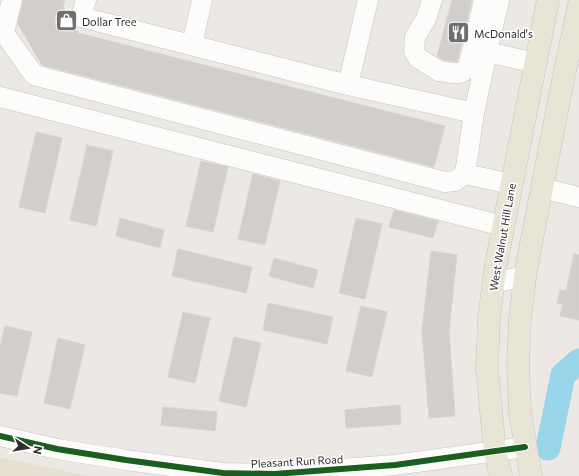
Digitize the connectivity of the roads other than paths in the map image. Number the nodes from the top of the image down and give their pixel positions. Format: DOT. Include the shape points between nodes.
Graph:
graph roads {
  1 [pos="12,0"];
  2 [pos="86,0"];
  3 [pos="202,0"];
  4 [pos="368,0"];
  5 [pos="432,0"];
  6 [pos="439,0"];
  7 [pos="484,0"];
  8 [pos="499,0"];
  9 [pos="548,0"];
  10 [pos="579,5"];
  11 [pos="576,35"];
  12 [pos="192,45"];
  13 [pos="488,52"];
  14 [pos="535,63"];
  15 [pos="428,65"];
  16 [pos="348,85"];
  17 [pos="0,97"];
  18 [pos="474,114"];
  19 [pos="465,174"];
  20 [pos="511,184"];
  21 [pos="542,188"];
  22 [pos="579,197"];
  23 [pos="503,226"];
  24 [pos="525,276"];
  25 [pos="493,283"];
  26 [pos="0,436"];
  27 [pos="525,447"];
  28 [pos="496,452"];
  29 [pos="501,476"];
  30 [pos="531,476"];
  1 -- 19 [label="street" via="4,33 34,75 445,182 455,181"];
  2 -- 12 [label="street" via="81,17"];
  3 -- 12 [label="street"];
  4 -- 16 [label="street"];
  5 -- 15 [label="street" via="414,44 418,58"];
  6 -- 15 [label="street" via="427,43 425,56"];
  7 -- 15 [label="street" via="468,67 464,71 452,73"];
  8 -- 13 [label="street"];
  9 -- 14 [label="main road, West Walnut Hill Lane"];
  10 -- 11 [label="main road"];
  11 -- 21 [label="main road"];
  12 -- 16 [label="street"];
  13 -- 14 [label="street"];
  13 -- 18 [label="street"];
  14 -- 20 [label="main road, West Walnut Hill Lane"];
  16 -- 18 [label="street"];
  17 -- 23 [label="street"];
  18 -- 19 [label="street"];
  19 -- 20 [label="street"];
  20 -- 21 [label="main road"];
  20 -- 23 [label="main road, West Walnut Hill Lane"];
  21 -- 22 [label="street"];
  21 -- 24 [label="main road"];
  23 -- 25 [label="main road, West Walnut Hill Lane"];
  24 -- 25 [label="street"];
  24 -- 27 [label="main road" via="518,365 520,413"];
  25 -- 28 [label="main road, West Walnut Hill Lane" via="489,317 488,369"];
  26 -- 28 [label="street, Pleasant Run Road" via="57,449 223,473 274,474 374,467"];
  27 -- 28 [label="street, Pleasant Run Road"];
  27 -- 30 [label="main road"];
  28 -- 29 [label="main road, West Walnut Hill Lane"];
}
